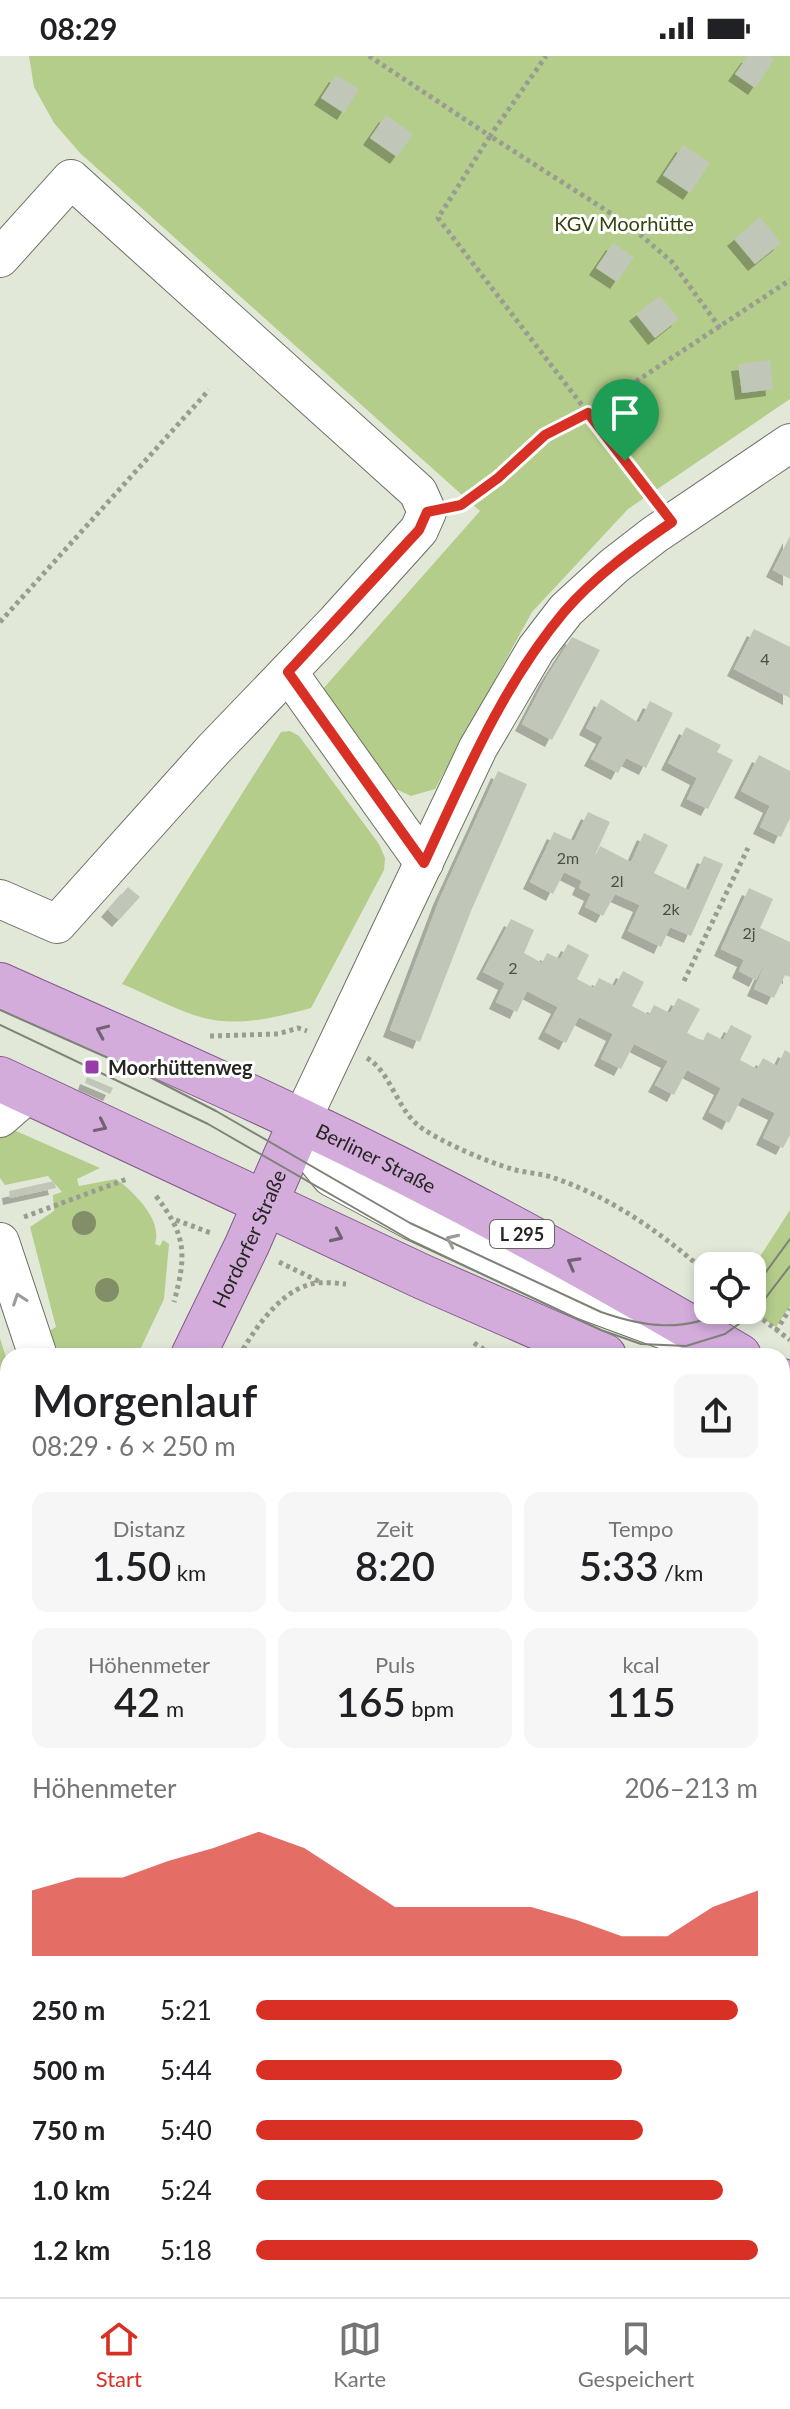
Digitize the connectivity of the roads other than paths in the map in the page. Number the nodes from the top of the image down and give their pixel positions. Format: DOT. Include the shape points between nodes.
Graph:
graph roads {
  1 [pos="0,258"];
  2 [pos="790,443"];
  3 [pos="288,672"];
  4 [pos="424,863"];
  5 [pos="0,899"];
  6 [pos="0,985"];
  7 [pos="10,1097"];
  8 [pos="301,1121"];
  9 [pos="266,1203"];
  10 [pos="6,1232"];
  11 [pos="36,1348"];
  12 [pos="197,1348"];
  13 [pos="585,1348"];
  14 [pos="710,1348"];
  15 [pos="725,1348"];
  1 -- 3 [label="street" via="71,179 418,492 427,512 419,530"];
  2 -- 4 [label="street" via="672,522 566,610 536,649 478,748"];
  3 -- 4 [label="street"];
  3 -- 5 [label="street" via="57,924"];
  4 -- 8 [label="street"];
  8 -- 6 [label="main road, Berliner Straße / L 295, one-way"];
  7 -- 9 [label="main road, one-way"];
  8 -- 9 [label="main road, Hordorfer Straße"];
  14 -- 8 [label="street, one-way" via="581,1299 331,1177 315,1157"];
  15 -- 8 [label="main road, Berliner Straße / L 295, one-way" via="469,1205"];
  9 -- 12 [label="main road, Hordorfer Straße"];
  9 -- 13 [label="main road, one-way"];
  11 -- 10 [label="street, one-way"];
}
